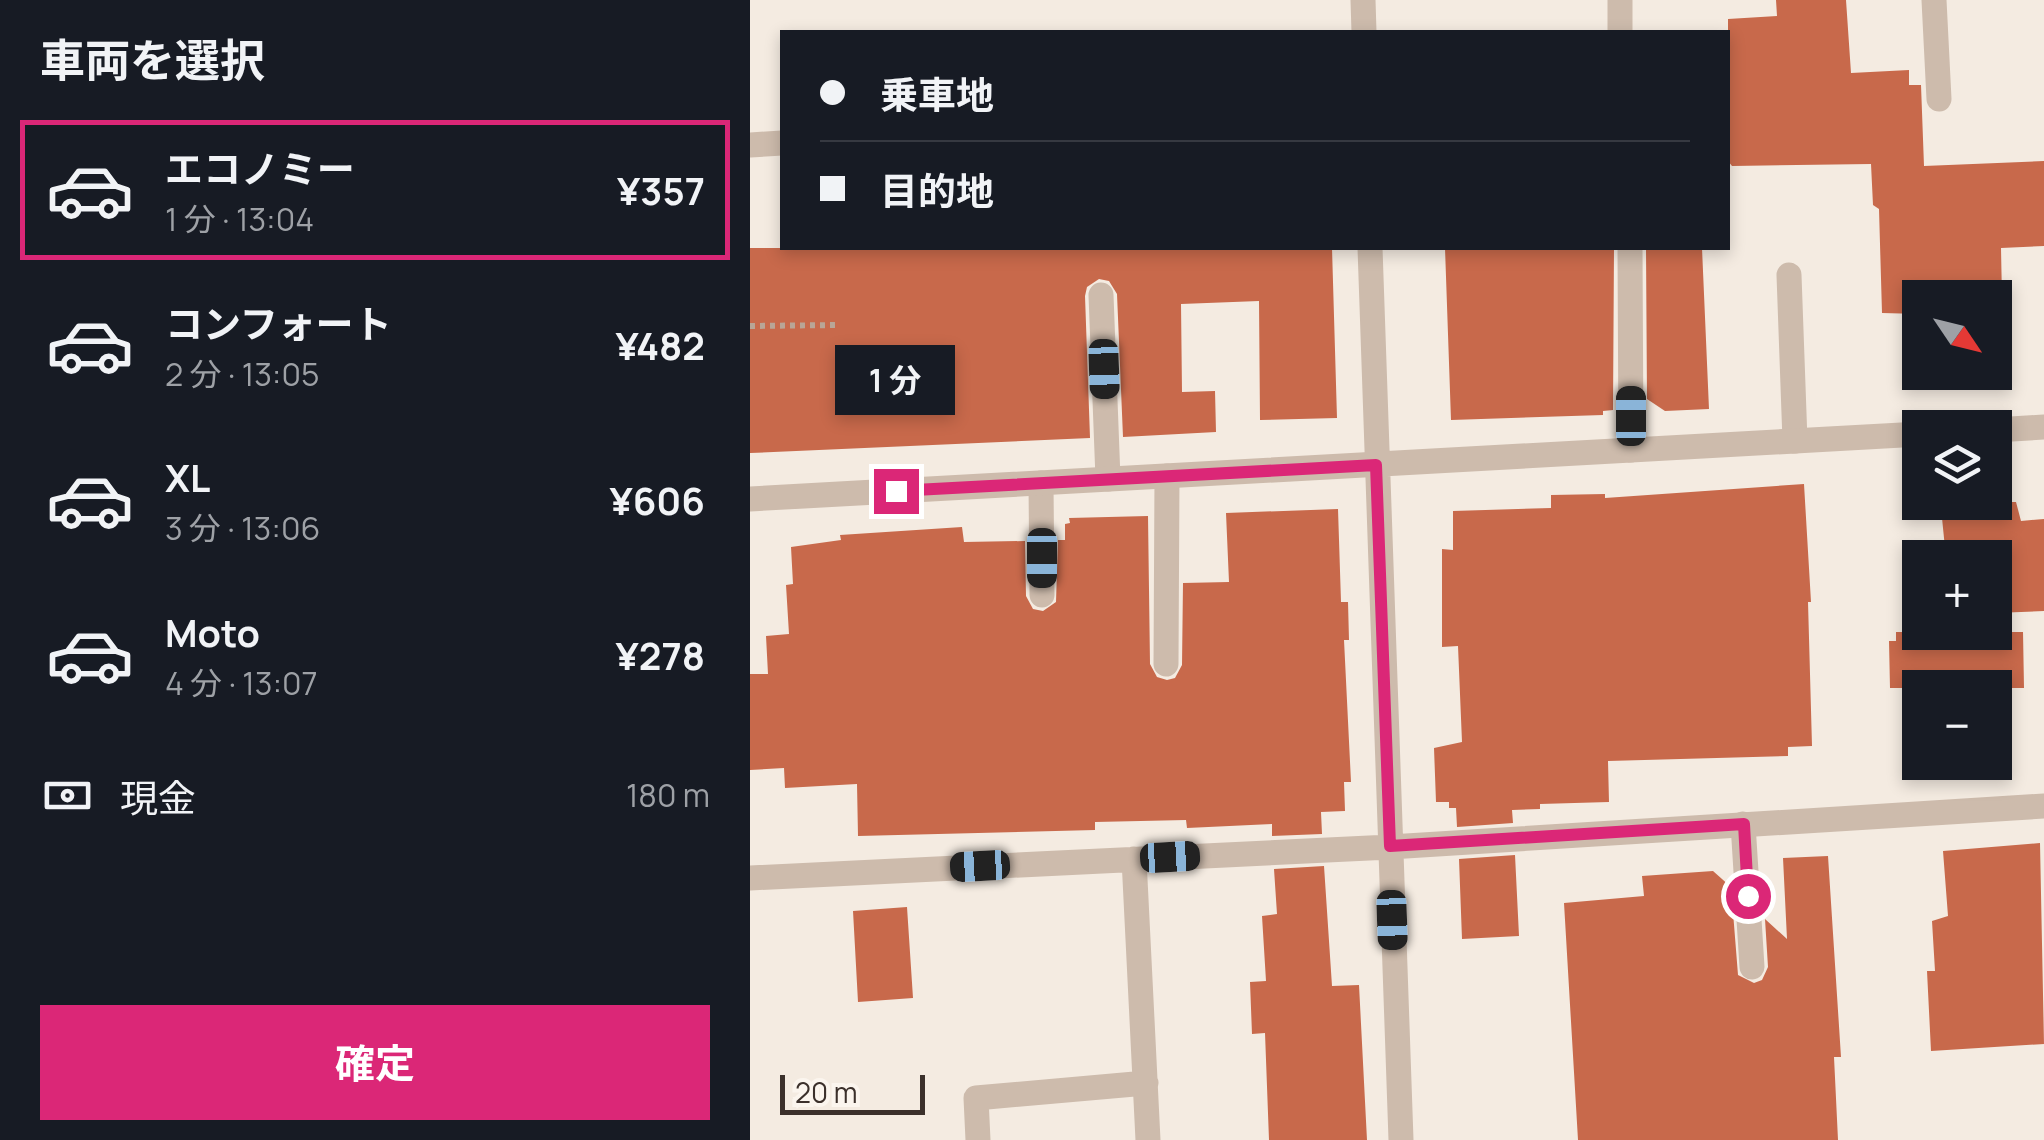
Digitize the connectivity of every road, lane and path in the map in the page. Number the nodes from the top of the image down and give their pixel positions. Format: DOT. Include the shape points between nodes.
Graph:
graph roads {
  1 [pos="1363,0"];
  2 [pos="1620,0"];
  3 [pos="1934,0"];
  4 [pos="1364,30"];
  5 [pos="1620,30"];
  6 [pos="1939,99"];
  7 [pos="780,143"];
  8 [pos="750,145"];
  9 [pos="1370,250"];
  10 [pos="1630,250"];
  11 [pos="1789,275"];
  12 [pos="1101,295"];
  13 [pos="838,325"];
  14 [pos="750,326"];
  15 [pos="2044,427"];
  16 [pos="2012,429"];
  17 [pos="1902,435"];
  18 [pos="1795,441"];
  19 [pos="1631,450"];
  20 [pos="1376,465"];
  21 [pos="1167,476"];
  22 [pos="1108,479"];
  23 [pos="1041,484"];
  24 [pos="750,499"];
  25 [pos="1042,595"];
  26 [pos="1166,664"];
  27 [pos="2044,806"];
  28 [pos="1744,824"];
  29 [pos="1390,846"];
  30 [pos="1134,859"];
  31 [pos="750,878"];
  32 [pos="1752,967"];
  33 [pos="1146,1083"];
  34 [pos="978,1140"];
  35 [pos="1148,1140"];
  36 [pos="1401,1140"];
  1 -- 4 [label="street"];
  2 -- 5 [label="street"];
  3 -- 6 [label="street"];
  7 -- 8 [label="street"];
  9 -- 20 [label="street"];
  10 -- 19 [label="street"];
  11 -- 18 [label="street"];
  12 -- 22 [label="street"];
  13 -- 14 [label="path"];
  15 -- 16 [label="street"];
  17 -- 18 [label="street"];
  18 -- 19 [label="street"];
  19 -- 20 [label="street"];
  20 -- 21 [label="street"];
  20 -- 29 [label="street"];
  21 -- 22 [label="street"];
  21 -- 26 [label="street"];
  22 -- 23 [label="street"];
  23 -- 24 [label="street"];
  23 -- 25 [label="street"];
  27 -- 28 [label="street"];
  28 -- 29 [label="street"];
  28 -- 32 [label="street"];
  29 -- 30 [label="street"];
  29 -- 36 [label="street"];
  30 -- 31 [label="street"];
  30 -- 33 [label="street"];
  33 -- 34 [label="street" via="976,1098"];
  33 -- 35 [label="street"];
}
